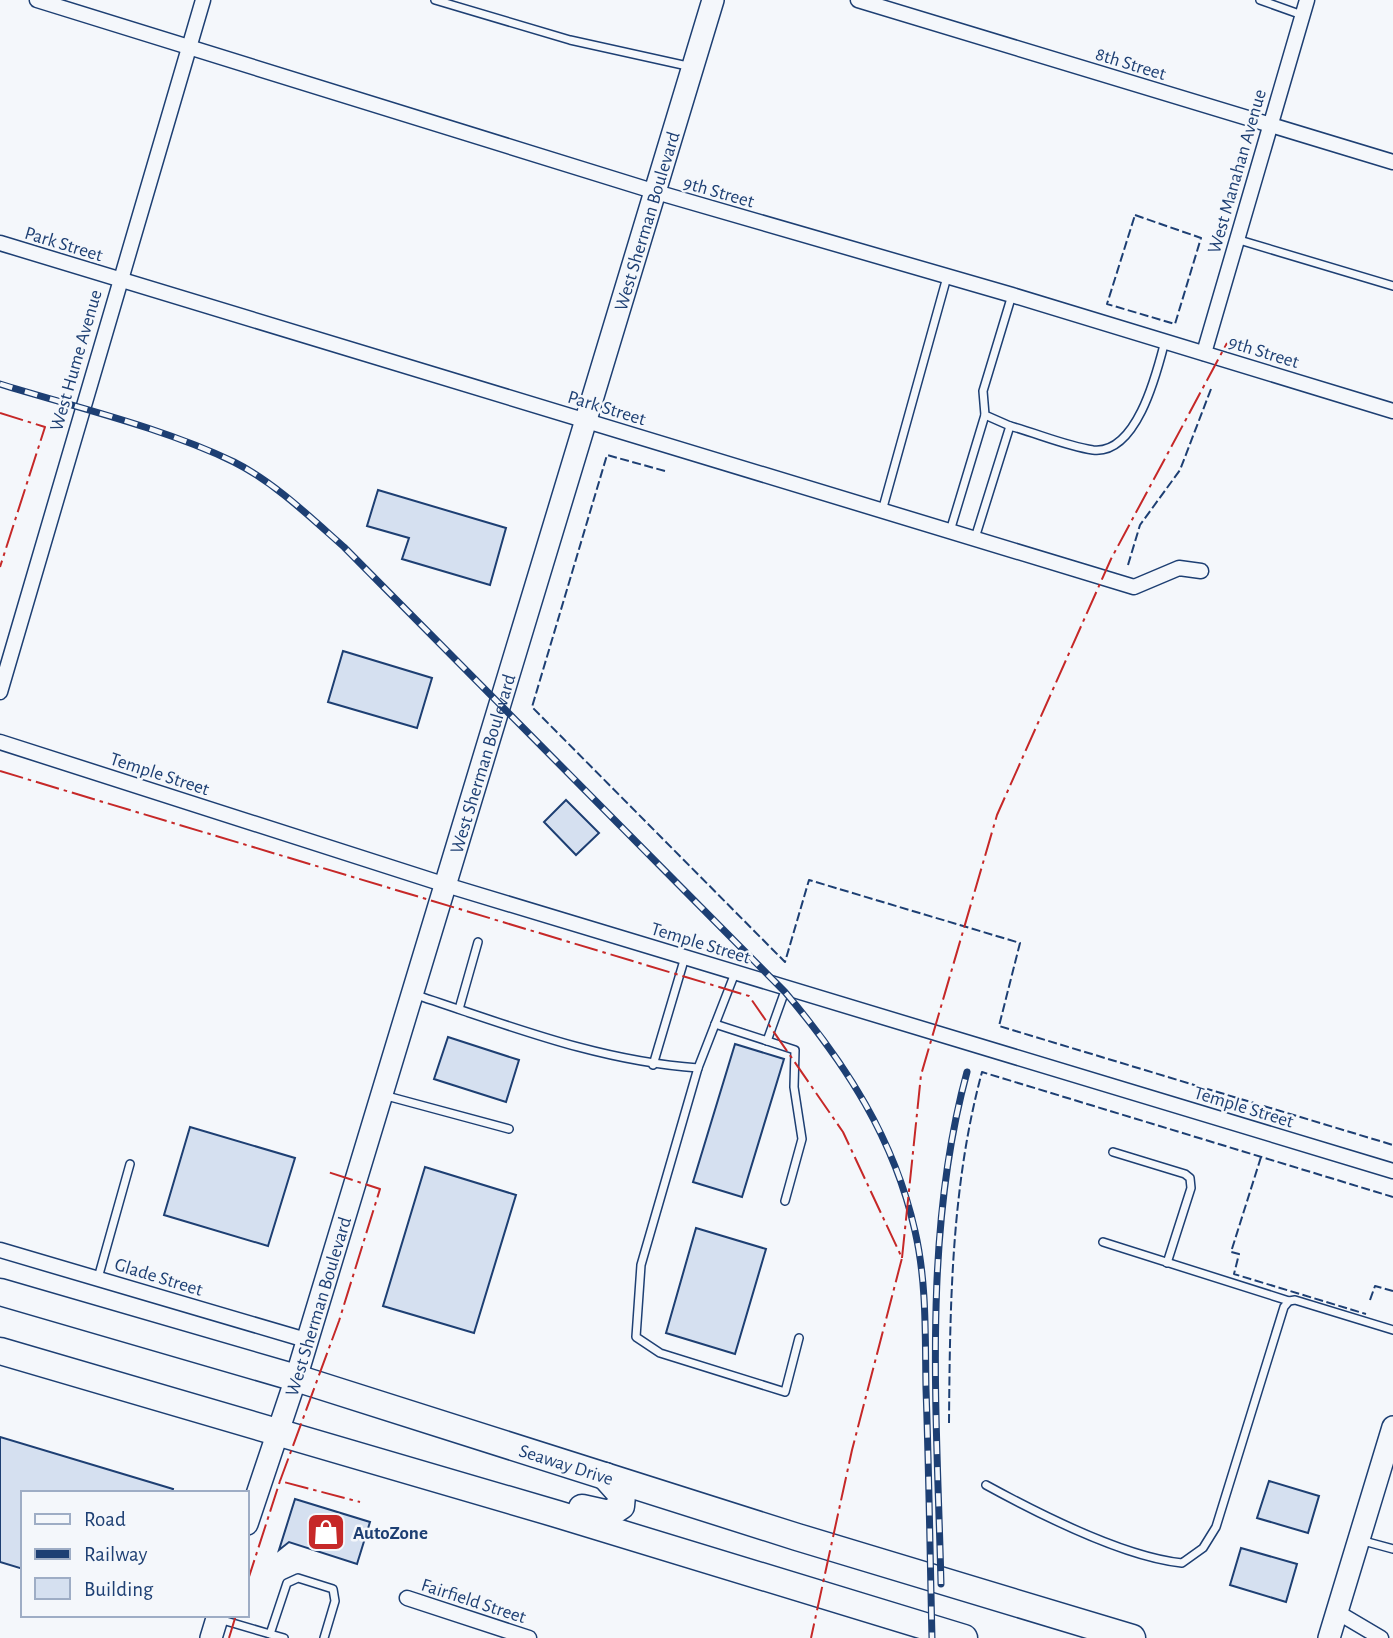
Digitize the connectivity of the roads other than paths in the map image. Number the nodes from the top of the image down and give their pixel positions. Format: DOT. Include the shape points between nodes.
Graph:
graph roads {
  1 [pos="37,0"];
  2 [pos="202,0"];
  3 [pos="435,0"];
  4 [pos="713,0"];
  5 [pos="858,0"];
  6 [pos="1260,0"];
  7 [pos="1307,0"];
  8 [pos="1303,16"];
  9 [pos="189,46"];
  10 [pos="693,67"];
  11 [pos="1269,124"];
  12 [pos="1393,162"];
  13 [pos="656,192"];
  14 [pos="1236,239"];
  15 [pos="0,243"];
  16 [pos="948,276"];
  17 [pos="119,280"];
  18 [pos="1393,286"];
  19 [pos="1013,295"];
  20 [pos="1165,341"];
  21 [pos="1204,353"];
  22 [pos="1393,411"];
  23 [pos="985,415"];
  24 [pos="586,421"];
  25 [pos="1010,426"];
  26 [pos="882,511"];
  27 [pos="950,531"];
  28 [pos="975,539"];
  29 [pos="1201,570"];
  30 [pos="0,692"];
  31 [pos="0,742"];
  32 [pos="446,885"];
  33 [pos="478,942"];
  34 [pos="685,957"];
  35 [pos="735,972"];
  36 [pos="786,987"];
  37 [pos="413,994"];
  38 [pos="459,1009"];
  39 [pos="715,1024"];
  40 [pos="767,1041"];
  41 [pos="653,1065"];
  42 [pos="698,1068"];
  43 [pos="382,1095"];
  44 [pos="509,1129"];
  45 [pos="1113,1152"];
  46 [pos="130,1164"];
  47 [pos="1393,1171"];
  48 [pos="785,1201"];
  49 [pos="1103,1242"];
  50 [pos="0,1250"];
  51 [pos="1167,1263"];
  52 [pos="98,1278"];
  53 [pos="0,1292"];
  54 [pos="1289,1301"];
  55 [pos="0,1306"];
  56 [pos="1393,1330"];
  57 [pos="799,1338"];
  58 [pos="306,1340"];
  59 [pos="0,1351"];
  60 [pos="284,1375"];
  61 [pos="1393,1427"];
  62 [pos="275,1433"];
  63 [pos="313,1444"];
  64 [pos="605,1476"];
  65 [pos="986,1485"];
  66 [pos="248,1521"];
  67 [pos="1358,1539"];
  68 [pos="1393,1549"];
  69 [pos="407,1598"];
  70 [pos="1337,1612"];
  71 [pos="215,1624"];
  72 [pos="270,1634"];
  73 [pos="284,1638"];
  74 [pos="324,1638"];
  75 [pos="529,1638"];
  76 [pos="964,1638"];
  77 [pos="1132,1638"];
  78 [pos="1329,1638"];
  79 [pos="1381,1638"];
  1 -- 9 [label="street, 9th Street"];
  2 -- 9 [label="street, West Hume Avenue"];
  3 -- 10 [label="lane" via="570,40"];
  4 -- 10 [label="main road, West Sherman Boulevard"];
  5 -- 11 [label="street, 8th Street"];
  6 -- 8 [label="lane"];
  7 -- 8 [label="street, West Manahan Avenue"];
  8 -- 11 [label="street, West Manahan Avenue"];
  9 -- 13 [label="street, 9th Street"];
  9 -- 17 [label="street, West Hume Avenue"];
  10 -- 13 [label="main road, West Sherman Boulevard"];
  11 -- 12 [label="street, 8th Street"];
  11 -- 14 [label="street, West Manahan Avenue"];
  13 -- 16 [label="street, 9th Street"];
  13 -- 24 [label="main road, West Sherman Boulevard"];
  14 -- 18 [label="lane"];
  14 -- 21 [label="street, West Manahan Avenue"];
  15 -- 17 [label="street, Park Street"];
  16 -- 19 [label="street, 9th Street"];
  16 -- 26 [label="lane"];
  17 -- 24 [label="street, Park Street"];
  17 -- 30 [label="street, West Hume Avenue"];
  19 -- 20 [label="street, 9th Street"];
  19 -- 23 [label="lane" via="983,391"];
  20 -- 21 [label="street, 9th Street"];
  20 -- 25 [label="lane" via="1148,397 1129,430 1114,445 1093,450"];
  21 -- 22 [label="street, 9th Street"];
  23 -- 25 [label="lane"];
  23 -- 27 [label="lane"];
  24 -- 26 [label="street, Park Street"];
  24 -- 32 [label="main road, West Sherman Boulevard"];
  25 -- 28 [label="lane"];
  26 -- 27 [label="street, Park Street"];
  27 -- 28 [label="street, Park Street"];
  28 -- 29 [label="street, Park Street" via="1133,587 1180,568"];
  31 -- 32 [label="street, Temple Street"];
  32 -- 34 [label="street, Temple Street"];
  32 -- 37 [label="main road, West Sherman Boulevard"];
  33 -- 38 [label="lane"];
  34 -- 35 [label="street, Temple Street"];
  34 -- 41 [label="lane"];
  35 -- 36 [label="street, Temple Street"];
  35 -- 39 [label="lane"];
  36 -- 40 [label="lane"];
  36 -- 47 [label="street, Temple Street"];
  37 -- 38 [label="lane"];
  37 -- 43 [label="main road, West Sherman Boulevard"];
  38 -- 41 [label="lane" via="590,1053"];
  39 -- 40 [label="lane"];
  39 -- 42 [label="lane"];
  40 -- 48 [label="lane" via="795,1050 793,1087 802,1139"];
  41 -- 42 [label="lane"];
  42 -- 57 [label="lane" via="641,1265 636,1337 660,1353 785,1392"];
  43 -- 44 [label="lane"];
  43 -- 58 [label="main road, West Sherman Boulevard"];
  45 -- 51 [label="lane" via="1190,1178 1191,1188"];
  46 -- 52 [label="lane"];
  49 -- 51 [label="lane"];
  50 -- 52 [label="street, Glade Street"];
  51 -- 54 [label="lane"];
  52 -- 58 [label="street, Glade Street"];
  53 -- 60 [label="highway, Seaway Drive"];
  54 -- 56 [label="lane"];
  54 -- 65 [label="lane" via="1216,1527 1203,1548 1182,1563 1121,1547"];
  55 -- 60 [label="highway" via="233,1375"];
  58 -- 60 [label="main road, West Sherman Boulevard"];
  59 -- 62 [label="highway"];
  60 -- 62 [label="main road, West Sherman Boulevard"];
  60 -- 64 [label="highway, Seaway Drive"];
  61 -- 67 [label="main road"];
  62 -- 63 [label="highway"];
  62 -- 66 [label="main road, West Sherman Boulevard"];
  63 -- 64 [label="highway" via="347,1440 609,1514 621,1506 622,1495"];
  63 -- 76 [label="highway"];
  64 -- 77 [label="highway, Seaway Drive"];
  67 -- 68 [label="lane"];
  67 -- 70 [label="main road"];
  69 -- 75 [label="street, Fairfield Street"];
  70 -- 78 [label="main road"];
  70 -- 79 [label="street"];
  71 -- 72 [label="lane"];
  72 -- 73 [label="lane"];
  72 -- 74 [label="lane" via="287,1583 298,1578 333,1589 335,1601"];
}
